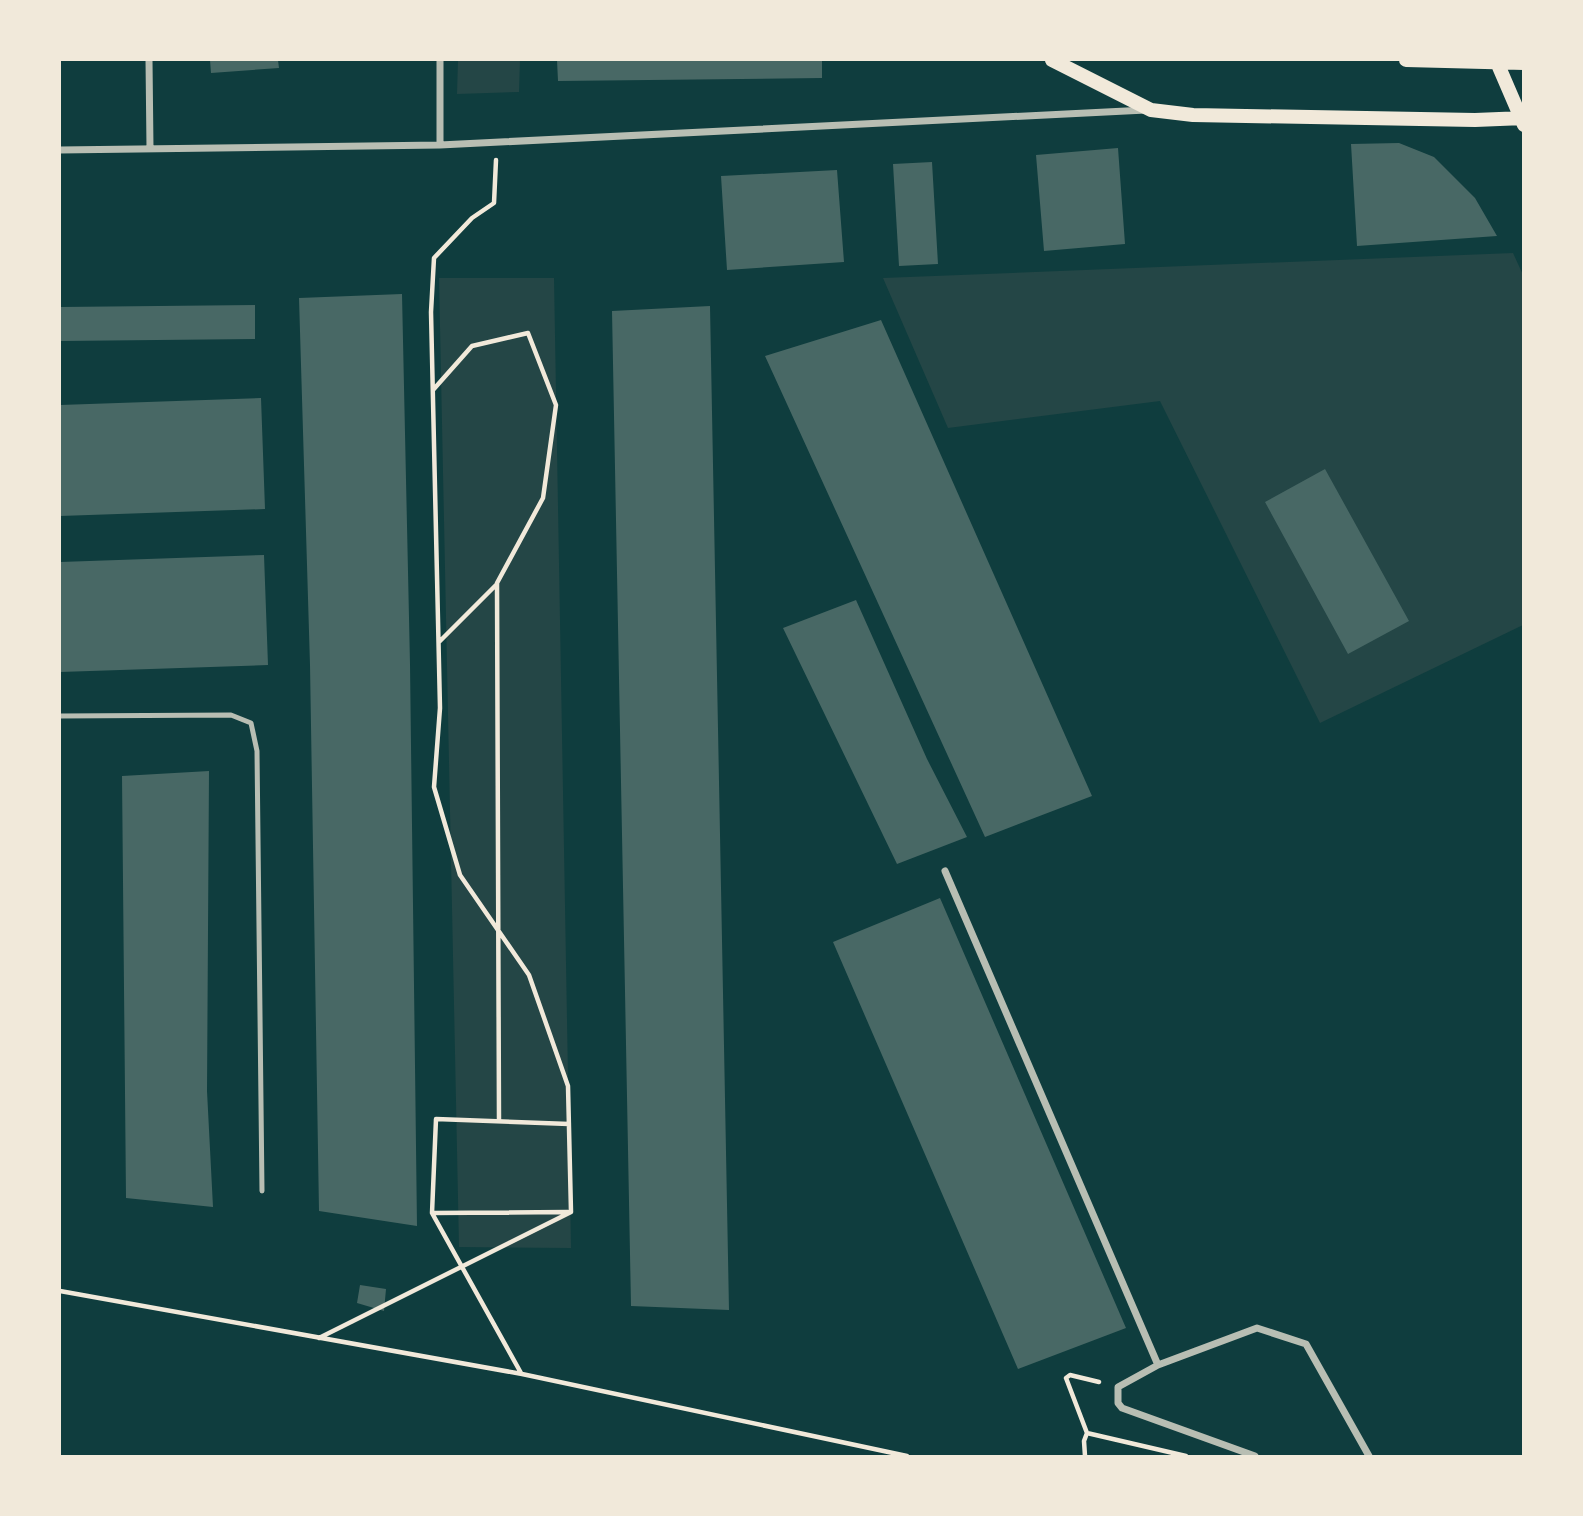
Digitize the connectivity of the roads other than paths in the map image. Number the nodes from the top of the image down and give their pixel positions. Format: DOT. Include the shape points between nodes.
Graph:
graph roads {
  1 [pos="149,60"];
  2 [pos="440,60"];
  3 [pos="1052,60"];
  4 [pos="1406,60"];
  5 [pos="1497,62"];
  6 [pos="1524,63"];
  7 [pos="1151,110"];
  8 [pos="1522,120"];
  9 [pos="440,145"];
  10 [pos="150,148"];
  11 [pos="60,150"];
  12 [pos="60,716"];
  13 [pos="945,871"];
  14 [pos="262,1191"];
  15 [pos="1158,1366"];
  16 [pos="1255,1457"];
  17 [pos="1369,1457"];
  1 -- 10 [label="street"];
  2 -- 9 [label="street"];
  3 -- 7 [label="main road"];
  4 -- 5 [label="main road"];
  5 -- 6 [label="main road"];
  5 -- 8 [label="main road"];
  7 -- 8 [label="main road" via="1193,115"];
  7 -- 9 [label="street"];
  9 -- 10 [label="street"];
  10 -- 11 [label="street"];
  12 -- 14 [label="lane" via="231,715 251,723 257,751"];
  13 -- 15 [label="street"];
  15 -- 16 [label="street" via="1118,1387 1122,1408"];
  15 -- 17 [label="street" via="1257,1328 1306,1344"];
}
